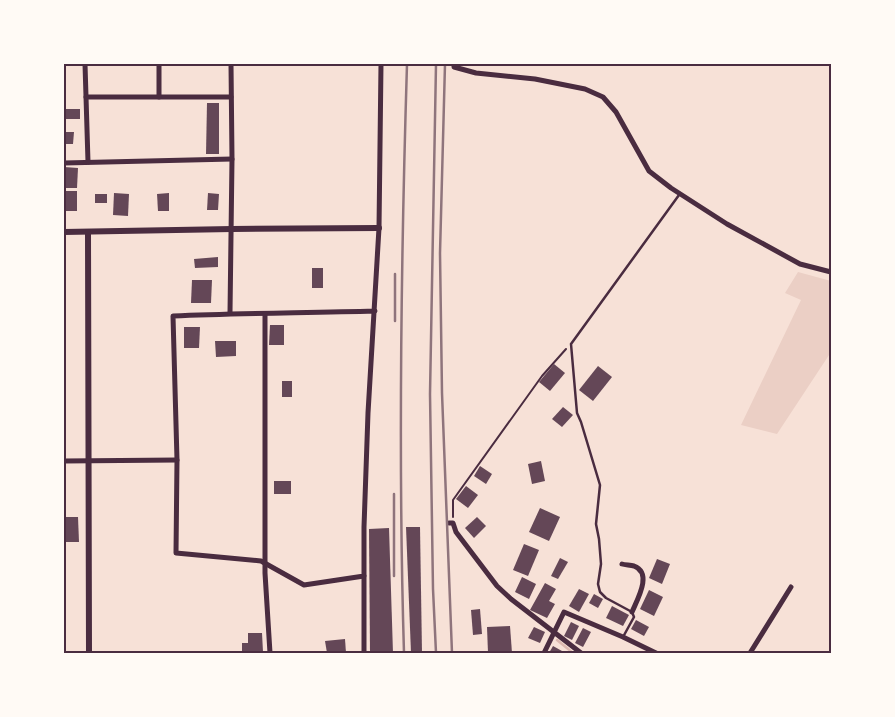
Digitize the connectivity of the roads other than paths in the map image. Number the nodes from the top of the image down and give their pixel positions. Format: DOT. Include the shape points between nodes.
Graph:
graph roads {
  1 [pos="85,64"];
  2 [pos="158,64"];
  3 [pos="231,64"];
  4 [pos="382,64"];
  5 [pos="454,64"];
  6 [pos="86,97"];
  7 [pos="159,97"];
  8 [pos="231,97"];
  9 [pos="232,159"];
  10 [pos="64,162"];
  11 [pos="88,162"];
  12 [pos="680,194"];
  13 [pos="379,228"];
  14 [pos="232,229"];
  15 [pos="64,232"];
  16 [pos="88,232"];
  17 [pos="831,272"];
  18 [pos="375,311"];
  19 [pos="230,313"];
  20 [pos="266,314"];
  21 [pos="177,460"];
  22 [pos="64,461"];
  23 [pos="88,461"];
  24 [pos="451,523"];
  25 [pos="266,564"];
  26 [pos="622,564"];
  27 [pos="364,576"];
  28 [pos="791,587"];
  29 [pos="632,612"];
  30 [pos="553,632"];
  31 [pos="622,637"];
  32 [pos="89,653"];
  33 [pos="270,653"];
  34 [pos="364,653"];
  35 [pos="544,653"];
  36 [pos="581,653"];
  37 [pos="656,653"];
  38 [pos="750,653"];
  1 -- 6 [label="street"];
  2 -- 7 [label="street"];
  3 -- 8 [label="street"];
  4 -- 13 [label="street"];
  5 -- 12 [label="street" via="476,73 585,89 604,97 649,171"];
  6 -- 7 [label="street"];
  6 -- 11 [label="street"];
  7 -- 8 [label="street"];
  8 -- 9 [label="street"];
  9 -- 11 [label="street"];
  9 -- 14 [label="street"];
  10 -- 11 [label="street"];
  12 -- 17 [label="street" via="800,264"];
  12 -- 29 [label="lane" via="571,344 577,413 600,485 596,524 601,564 598,584 606,598"];
  13 -- 14 [label="street"];
  13 -- 18 [label="street"];
  14 -- 16 [label="street"];
  14 -- 19 [label="street"];
  15 -- 16 [label="street"];
  16 -- 23 [label="street"];
  18 -- 20 [label="street"];
  18 -- 27 [label="street" via="368,413"];
  19 -- 20 [label="street"];
  19 -- 21 [label="street" via="173,316"];
  20 -- 25 [label="street"];
  21 -- 23 [label="street"];
  21 -- 25 [label="street" via="176,553"];
  22 -- 23 [label="street"];
  23 -- 32 [label="street"];
  24 -- 30 [label="street" via="497,586"];
  25 -- 27 [label="street" via="304,585"];
  25 -- 33 [label="street"];
  26 -- 29 [label="street" via="636,566 644,584"];
  27 -- 34 [label="street"];
  28 -- 38 [label="street"];
  29 -- 31 [label="lane" via="634,617"];
  30 -- 31 [label="street" via="564,612"];
  30 -- 35 [label="street"];
  30 -- 36 [label="street"];
  31 -- 37 [label="street"];
}
